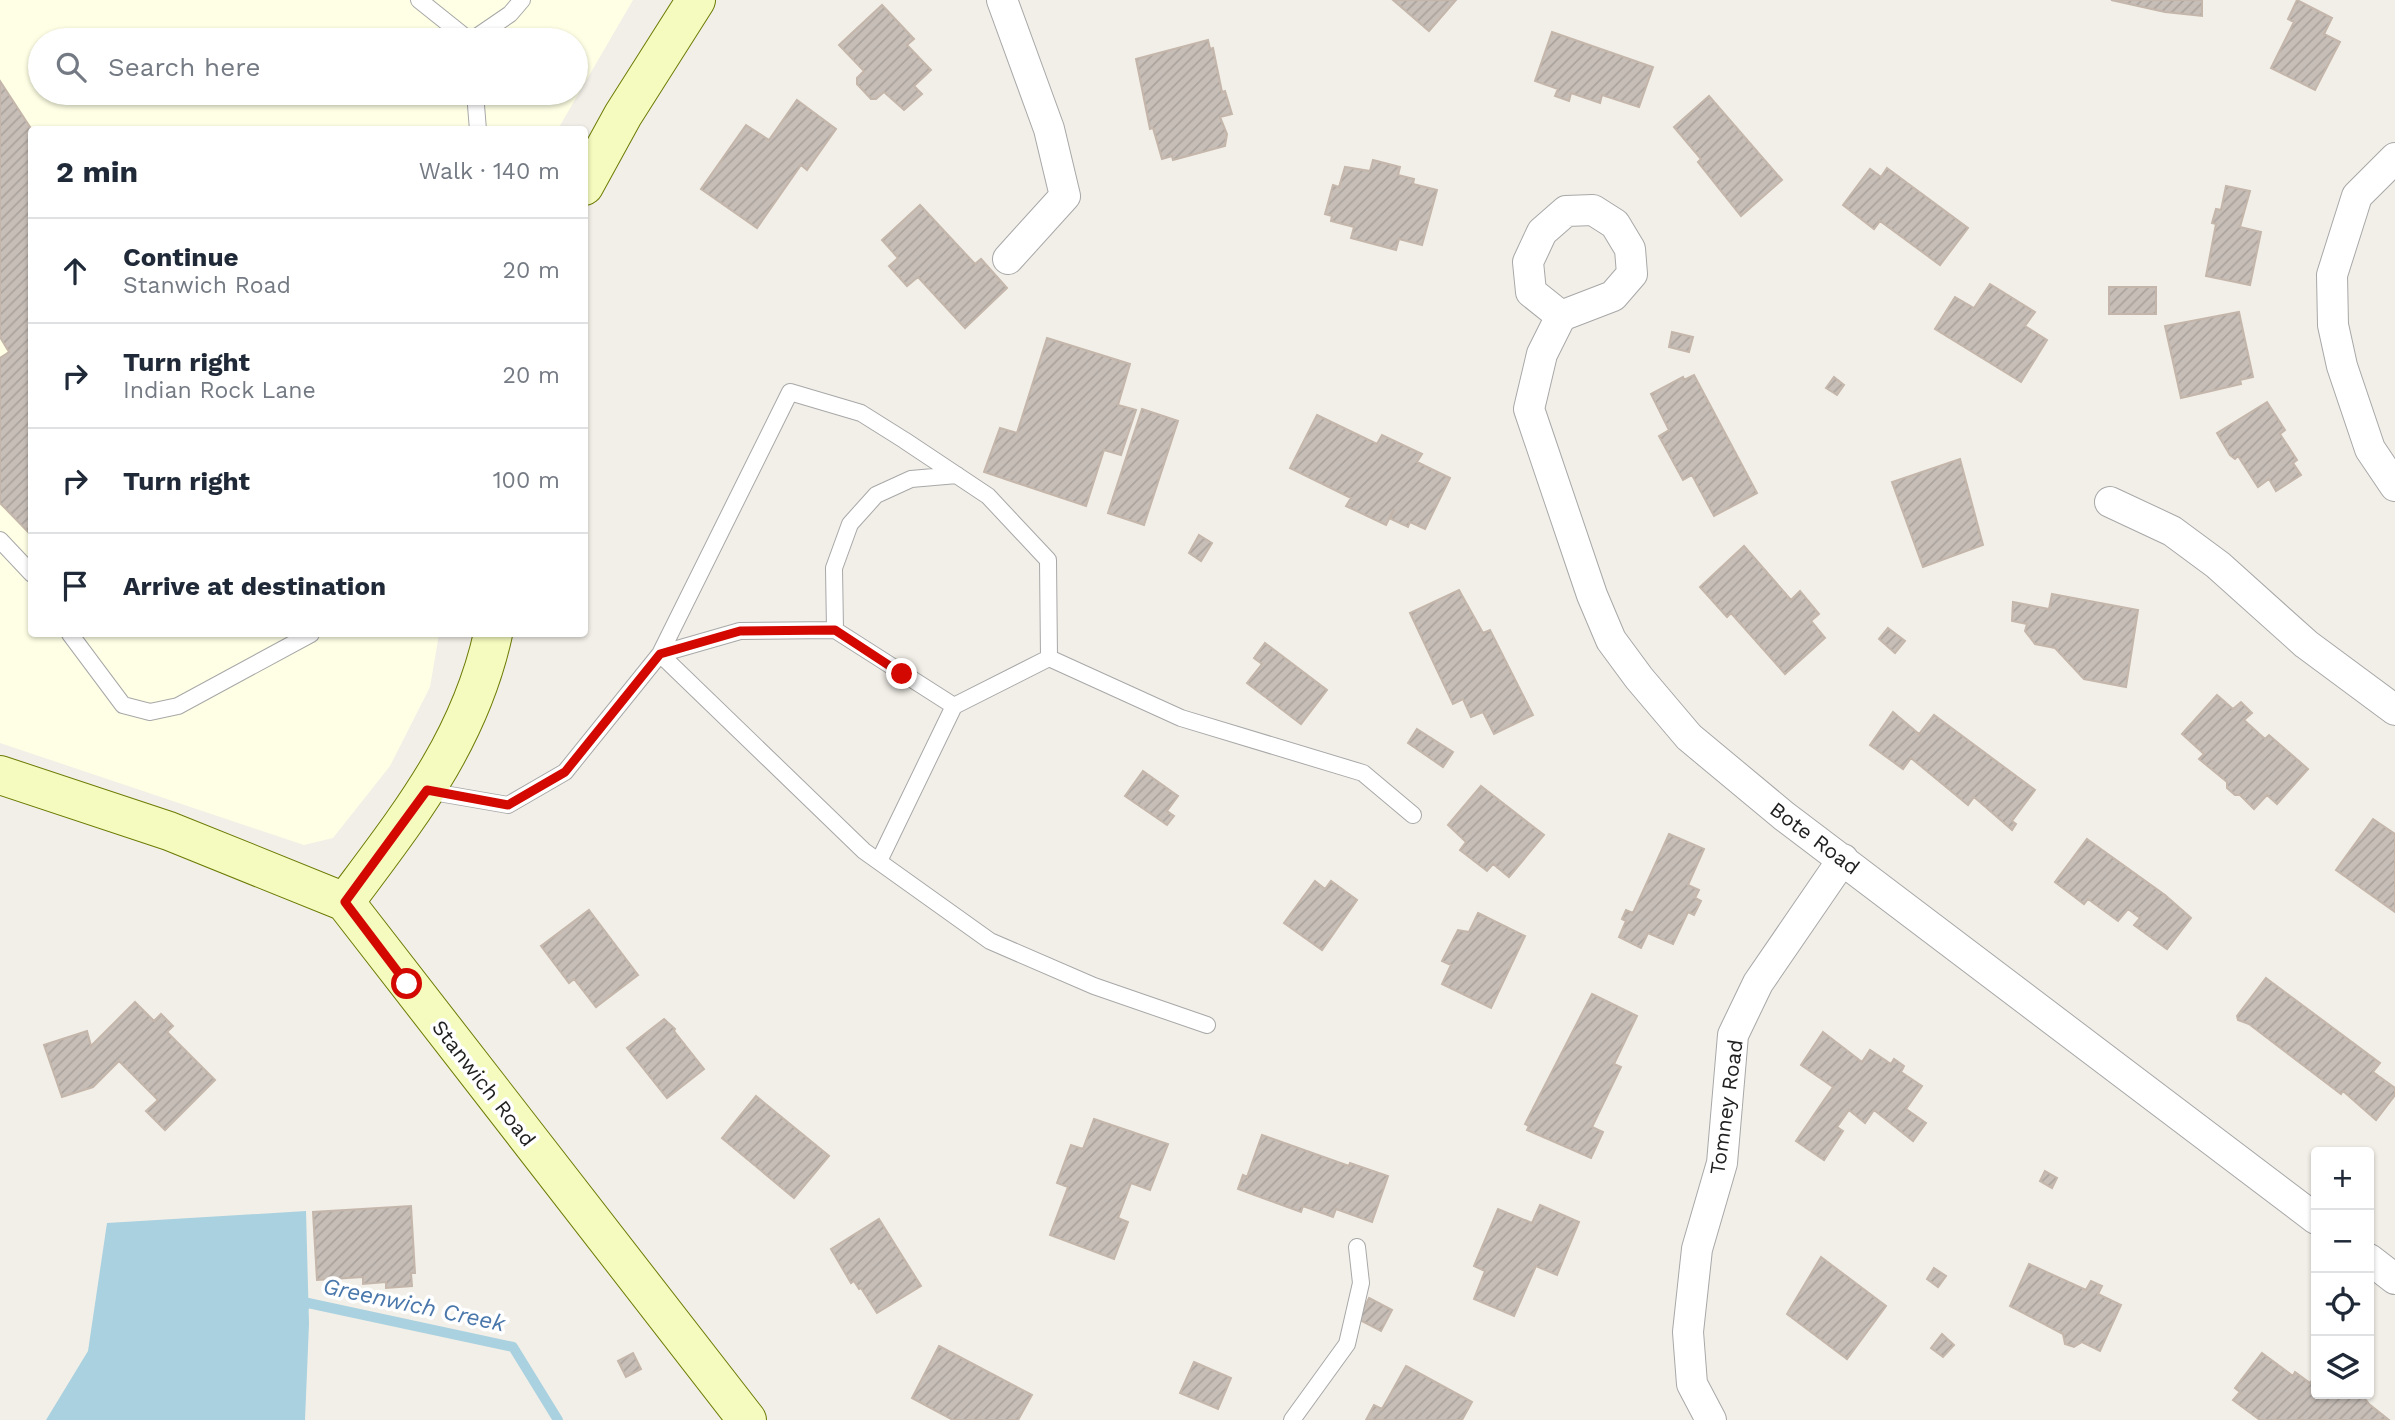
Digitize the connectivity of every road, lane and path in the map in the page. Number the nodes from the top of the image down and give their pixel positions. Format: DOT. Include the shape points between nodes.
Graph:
graph roads {
  1 [pos="419,0"];
  2 [pos="522,0"];
  3 [pos="696,0"];
  4 [pos="1002,0"];
  5 [pos="455,28"];
  6 [pos="489,28"];
  7 [pos="476,105"];
  8 [pos="478,126"];
  9 [pos="2395,158"];
  10 [pos="588,179"];
  11 [pos="1008,259"];
  12 [pos="1561,316"];
  13 [pos="957,475"];
  14 [pos="2395,486"];
  15 [pos="2110,502"];
  16 [pos="0,540"];
  17 [pos="28,570"];
  18 [pos="835,630"];
  19 [pos="72,637"];
  20 [pos="305,637"];
  21 [pos="492,637"];
  22 [pos="660,654"];
  23 [pos="1049,658"];
  24 [pos="954,706"];
  25 [pos="2395,710"];
  26 [pos="0,775"];
  27 [pos="427,790"];
  28 [pos="1413,815"];
  29 [pos="1843,859"];
  30 [pos="878,861"];
  31 [pos="345,902"];
  32 [pos="1207,1024"];
  33 [pos="2311,1215"];
  34 [pos="1357,1247"];
  35 [pos="2374,1263"];
  36 [pos="2395,1279"];
  37 [pos="747,1420"];
  38 [pos="1292,1420"];
  39 [pos="1711,1420"];
  1 -- 5 [label="lane"];
  2 -- 6 [label="lane"];
  3 -- 10 [label="street"];
  4 -- 11 [label="street" via="1049,129 1065,195"];
  7 -- 8 [label="lane"];
  9 -- 14 [label="street" via="2357,196 2332,275 2333,325 2342,366 2370,449"];
  12 -- 29 [label="street, Bote Road" via="1542,354 1529,409 1611,640 1689,737"];
  13 -- 18 [label="lane" via="911,479 876,495 850,524 834,568"];
  13 -- 22 [label="lane" via="862,414 790,392"];
  13 -- 23 [label="lane" via="988,496 1048,560"];
  15 -- 25 [label="street" via="2172,531 2218,565 2306,644"];
  16 -- 17 [label="lane"];
  18 -- 22 [label="lane" via="740,631"];
  18 -- 24 [label="lane"];
  19 -- 20 [label="lane" via="123,705 150,712 178,706"];
  21 -- 27 [label="street" via="450,753"];
  22 -- 27 [label="lane" via="565,772 531,792 508,805"];
  22 -- 30 [label="lane" via="757,751"];
  23 -- 24 [label="lane"];
  23 -- 28 [label="lane" via="1181,718 1363,774"];
  24 -- 30 [label="lane"];
  26 -- 31 [label="street" via="169,831"];
  27 -- 31 [label="street"];
  29 -- 33 [label="street, Bote Road"];
  29 -- 39 [label="street, Tomney Road" via="1758,984 1733,1035 1721,1163 1697,1249 1688,1332 1692,1384"];
  30 -- 32 [label="lane" via="990,941 1094,986"];
  31 -- 37 [label="street, Stanwich Road"];
  34 -- 38 [label="lane" via="1361,1283 1347,1344"];
  35 -- 36 [label="street"];
}
